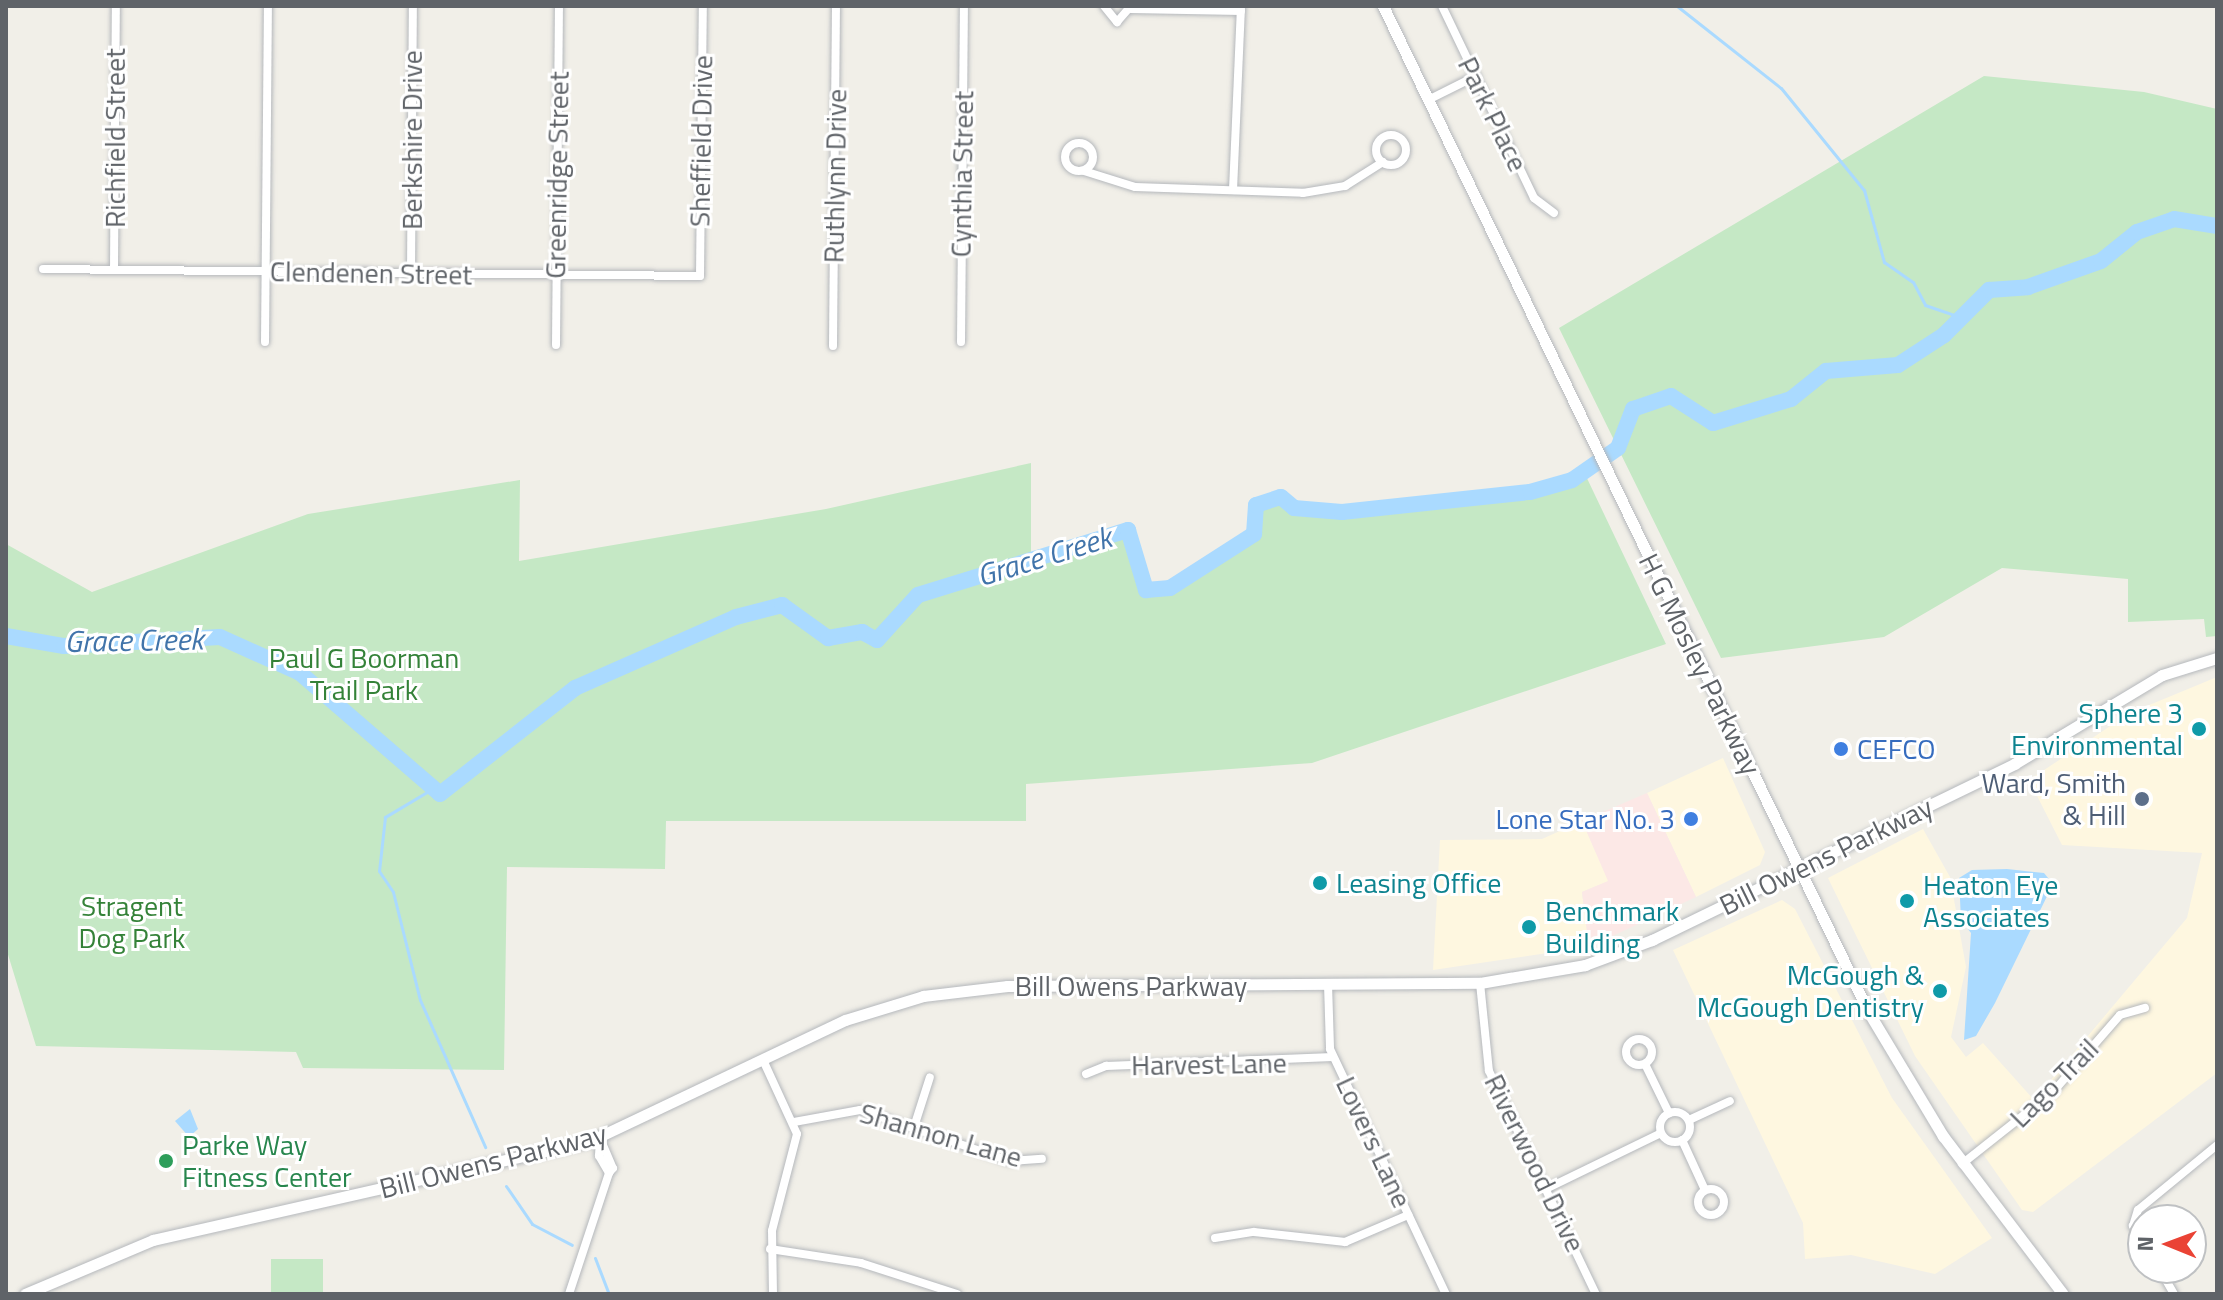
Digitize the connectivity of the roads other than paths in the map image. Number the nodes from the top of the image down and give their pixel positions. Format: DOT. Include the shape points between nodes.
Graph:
graph roads {
  1 [pos="116,6"];
  2 [pos="268,6"];
  3 [pos="413,6"];
  4 [pos="559,6"];
  5 [pos="703,6"];
  6 [pos="836,6"];
  7 [pos="964,6"];
  8 [pos="1104,6"];
  9 [pos="1383,6"];
  10 [pos="1442,6"];
  11 [pos="1130,7"];
  12 [pos="1241,9"];
  13 [pos="1476,76"];
  14 [pos="1428,100"];
  15 [pos="1383,162"];
  16 [pos="1084,171"];
  17 [pos="1233,190"];
  18 [pos="1554,213"];
  19 [pos="43,269"];
  20 [pos="114,270"];
  21 [pos="266,271"];
  22 [pos="411,274"];
  23 [pos="556,275"];
  24 [pos="700,276"];
  25 [pos="265,342"];
  26 [pos="961,342"];
  27 [pos="556,345"];
  28 [pos="833,346"];
  29 [pos="2217,658"];
  30 [pos="1799,869"];
  31 [pos="1480,983"];
  32 [pos="1328,984"];
  33 [pos="2145,1008"];
  34 [pos="1333,1057"];
  35 [pos="763,1060"];
  36 [pos="1645,1064"];
  37 [pos="1086,1074"];
  38 [pos="930,1077"];
  39 [pos="1730,1101"];
  40 [pos="1669,1113"];
  41 [pos="1689,1120"];
  42 [pos="794,1122"];
  43 [pos="914,1127"];
  44 [pos="1661,1133"];
  45 [pos="600,1138"];
  46 [pos="1682,1140"];
  47 [pos="2213,1148"];
  48 [pos="1042,1159"];
  49 [pos="2217,1160"];
  50 [pos="1962,1164"];
  51 [pos="1550,1187"];
  52 [pos="1705,1190"];
  53 [pos="2151,1204"];
  54 [pos="1408,1215"];
  55 [pos="1215,1238"];
  56 [pos="770,1249"];
  57 [pos="25,1294"];
  58 [pos="569,1294"];
  59 [pos="773,1294"];
  60 [pos="957,1294"];
  61 [pos="1446,1294"];
  62 [pos="1596,1294"];
  63 [pos="2063,1294"];
  1 -- 20 [label="street, Richfield Street"];
  2 -- 21 [label="street"];
  3 -- 22 [label="street, Berkshire Drive"];
  4 -- 23 [label="street, Greenridge Street"];
  5 -- 24 [label="street, Sheffield Drive"];
  6 -- 28 [label="street, Ruthlynn Drive"];
  7 -- 26 [label="street, Cynthia Street"];
  8 -- 11 [label="street" via="1117,22"];
  9 -- 14 [label="main road, H G Mosley Parkway"];
  10 -- 13 [label="street, Park Place"];
  11 -- 12 [label="street"];
  12 -- 17 [label="street"];
  13 -- 14 [label="street"];
  13 -- 18 [label="street, Park Place" via="1534,198"];
  14 -- 30 [label="main road, H G Mosley Parkway"];
  15 -- 17 [label="street" via="1325,191"];
  16 -- 17 [label="street" via="1127,186"];
  19 -- 20 [label="street, Clendenen Street"];
  20 -- 21 [label="street, Clendenen Street"];
  21 -- 22 [label="street, Clendenen Street"];
  21 -- 25 [label="street"];
  22 -- 23 [label="street, Clendenen Street"];
  23 -- 24 [label="street, Clendenen Street"];
  23 -- 27 [label="street, Greenridge Street"];
  29 -- 30 [label="main road, Bill Owens Parkway" via="2150,681 2014,764"];
  30 -- 31 [label="main road, Bill Owens Parkway" via="1610,957"];
  30 -- 50 [label="main road, H G Mosley Parkway" via="1883,1038"];
  31 -- 32 [label="main road, Bill Owens Parkway"];
  31 -- 51 [label="street, Riverwood Drive" via="1487,1065"];
  32 -- 34 [label="street, Lovers Lane"];
  32 -- 35 [label="main road, Bill Owens Parkway" via="947,991 878,1007"];
  33 -- 50 [label="street, Lago Trail" via="2120,1015 2053,1092"];
  34 -- 37 [label="street, Harvest Lane" via="1106,1066"];
  34 -- 54 [label="street, Lovers Lane"];
  35 -- 42 [label="street"];
  35 -- 45 [label="main road, Bill Owens Parkway"];
  36 -- 40 [label="street"];
  38 -- 43 [label="street"];
  39 -- 41 [label="street"];
  40 -- 41 [label="street"];
  40 -- 44 [label="street"];
  41 -- 46 [label="street"];
  42 -- 43 [label="street, Shannon Lane" via="853,1109"];
  42 -- 56 [label="street" via="796,1149"];
  43 -- 48 [label="street, Shannon Lane" via="1010,1161"];
  44 -- 46 [label="street"];
  44 -- 51 [label="street"];
  45 -- 57 [label="main road, Bill Owens Parkway" via="153,1240"];
  45 -- 58 [label="street" via="609,1173"];
  46 -- 52 [label="street"];
  47 -- 49 [label="street"];
  47 -- 53 [label="street"];
  50 -- 63 [label="main road, H G Mosley Parkway"];
  51 -- 62 [label="street, Riverwood Drive"];
  54 -- 55 [label="street" via="1345,1242 1254,1232"];
  54 -- 61 [label="street, Lovers Lane"];
  56 -- 59 [label="street"];
  56 -- 60 [label="street" via="861,1263"];
}
